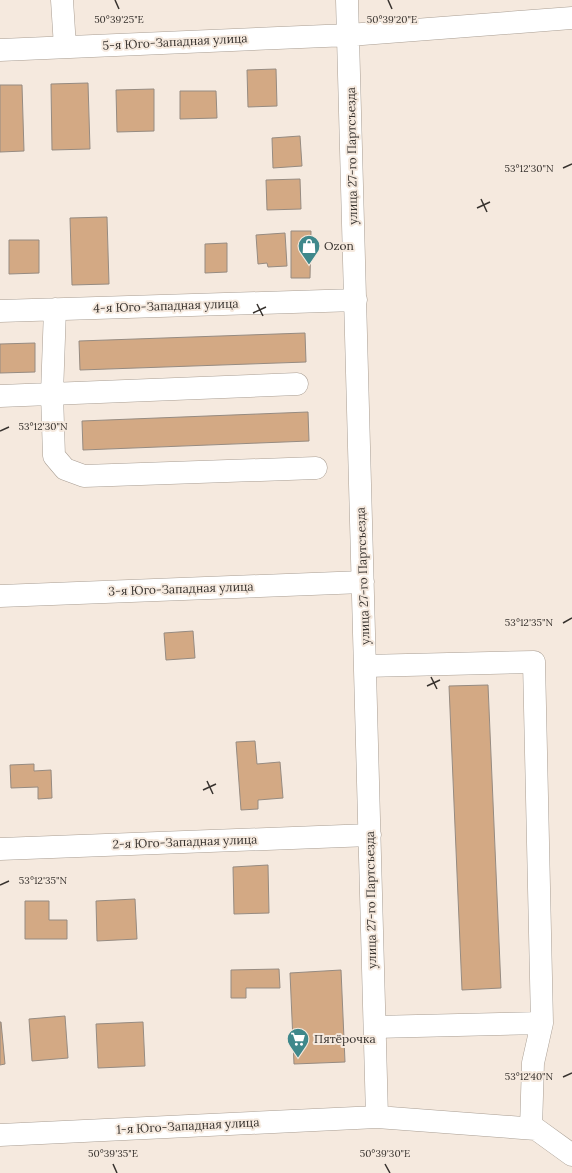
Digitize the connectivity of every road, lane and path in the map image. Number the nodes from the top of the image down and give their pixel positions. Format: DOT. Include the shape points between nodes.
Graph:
graph roads {
  1 [pos="62,0"];
  2 [pos="347,0"];
  3 [pos="572,18"];
  4 [pos="349,35"];
  5 [pos="65,47"];
  6 [pos="0,50"];
  7 [pos="356,300"];
  8 [pos="55,309"];
  9 [pos="0,311"];
  10 [pos="297,384"];
  11 [pos="52,394"];
  12 [pos="0,396"];
  13 [pos="316,468"];
  14 [pos="363,582"];
  15 [pos="0,596"];
  16 [pos="365,666"];
  17 [pos="370,835"];
  18 [pos="0,849"];
  19 [pos="542,1023"];
  20 [pos="374,1027"];
  21 [pos="377,1117"];
  22 [pos="531,1128"];
  23 [pos="0,1135"];
  24 [pos="572,1155"];
  1 -- 5 [label="street"];
  2 -- 4 [label="street, улица 27-го Партсъезда"];
  3 -- 4 [label="street, 5-я Юго-Западная улица"];
  4 -- 5 [label="street, 5-я Юго-Западная улица"];
  4 -- 7 [label="street, улица 27-го Партсъезда"];
  5 -- 6 [label="street, 5-я Юго-Западная улица"];
  7 -- 8 [label="street, 4-я Юго-Западная улица"];
  7 -- 14 [label="street, улица 27-го Партсъезда"];
  8 -- 9 [label="street, 4-я Юго-Западная улица"];
  8 -- 11 [label="street"];
  10 -- 11 [label="street"];
  11 -- 12 [label="street"];
  11 -- 13 [label="street" via="54,456 65,469 84,476"];
  14 -- 15 [label="street, 3-я Юго-Западная улица"];
  14 -- 16 [label="street, улица 27-го Партсъезда"];
  16 -- 17 [label="street, улица 27-го Партсъезда"];
  16 -- 19 [label="street" via="534,662"];
  17 -- 18 [label="street, 2-я Юго-Западная улица"];
  17 -- 20 [label="street, улица 27-го Партсъезда"];
  19 -- 20 [label="street"];
  19 -- 22 [label="street" via="533,1063"];
  20 -- 21 [label="street, улица 27-го Партсъезда"];
  21 -- 22 [label="street, 1-я Юго-Западная улица"];
  21 -- 23 [label="street, 1-я Юго-Западная улица"];
  22 -- 24 [label="street"];
}
